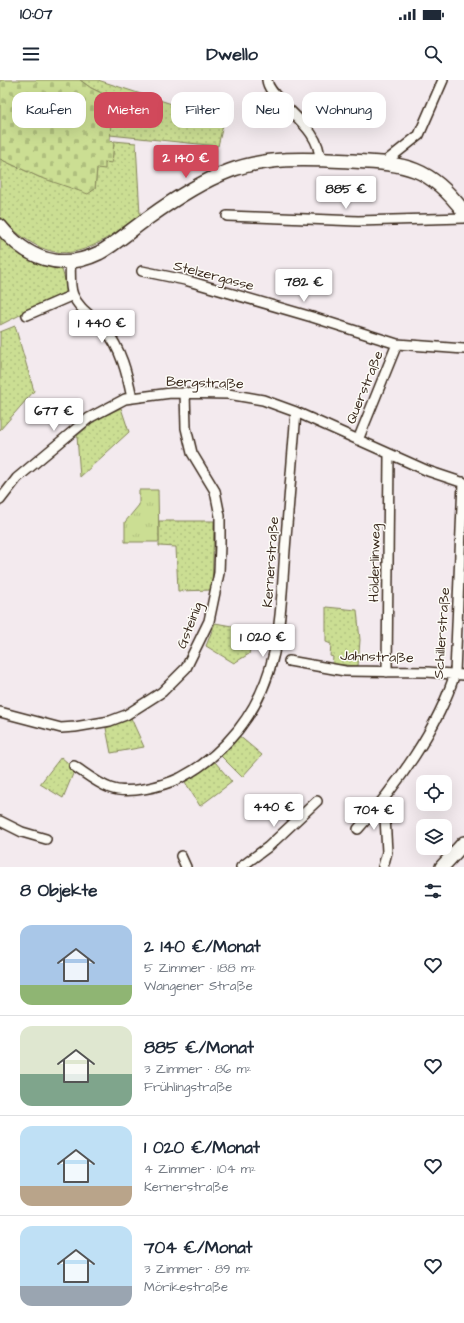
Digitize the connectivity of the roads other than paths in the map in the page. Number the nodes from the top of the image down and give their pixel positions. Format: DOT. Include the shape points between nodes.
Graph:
graph roads {
  1 [pos="267,80"];
  2 [pos="443,80"];
  3 [pos="320,160"];
  4 [pos="385,162"];
  5 [pos="464,212"];
  6 [pos="227,216"];
  7 [pos="464,218"];
  8 [pos="0,226"];
  9 [pos="70,262"];
  10 [pos="142,271"];
  11 [pos="72,295"];
  12 [pos="28,315"];
  13 [pos="397,344"];
  14 [pos="464,349"];
  15 [pos="185,392"];
  16 [pos="132,398"];
  17 [pos="296,412"];
  18 [pos="358,440"];
  19 [pos="389,454"];
  20 [pos="463,482"];
  21 [pos="0,500"];
  22 [pos="289,660"];
  23 [pos="387,672"];
  24 [pos="459,674"];
  25 [pos="0,712"];
  26 [pos="74,766"];
  27 [pos="384,800"];
  28 [pos="317,801"];
  29 [pos="0,821"];
  30 [pos="358,829"];
  31 [pos="46,839"];
  32 [pos="464,843"];
  33 [pos="181,856"];
  34 [pos="186,867"];
  35 [pos="241,867"];
  36 [pos="383,867"];
  37 [pos="442,867"];
  1 -- 3 [label="street" via="272,92 318,143"];
  2 -- 4 [label="street" via="419,135"];
  3 -- 4 [label="street"];
  3 -- 9 [label="street" via="265,161 228,171 164,206 99,252"];
  4 -- 5 [label="street" via="412,168 429,176 446,189"];
  6 -- 7 [label="street" via="358,222"];
  8 -- 9 [label="street" via="22,248 35,256"];
  9 -- 11 [label="street"];
  10 -- 13 [label="street, Stelzergasse" via="182,279"];
  11 -- 12 [label="street"];
  11 -- 16 [label="street" via="104,329 117,348"];
  13 -- 14 [label="street, Stelzergasse"];
  13 -- 18 [label="street, Querstraße"];
  15 -- 16 [label="street, Bergstraße"];
  15 -- 17 [label="street, Bergstraße" via="263,400"];
  15 -- 25 [label="street, Gsteinig" via="186,428 191,446 200,469 215,491 220,516 218,573 211,610 206,627 186,668 162,692 126,715 110,721 61,728"];
  16 -- 21 [label="street, Bergstraße" via="89,418 17,478"];
  17 -- 18 [label="street, Bergstraße"];
  17 -- 26 [label="street, Kernerstraße" via="280,621 268,680 254,707 230,740 214,756 195,770 169,783 151,788 111,789"];
  18 -- 19 [label="street, Bergstraße"];
  19 -- 20 [label="street, Bergstraße" via="428,471"];
  19 -- 23 [label="street, Hölderlinweg"];
  20 -- 24 [label="street, Schillerstraße"];
  22 -- 23 [label="street, Jahnstraße" via="345,671"];
  23 -- 24 [label="street, Jahnstraße"];
  24 -- 27 [label="street, Schillerstraße" via="422,743"];
  27 -- 30 [label="street, Schillerstraße"];
  27 -- 36 [label="street" via="387,852"];
  28 -- 35 [label="street" via="268,847"];
  29 -- 31 [label="street" via="22,832"];
  32 -- 37 [label="street"];
  33 -- 34 [label="street"];
}
